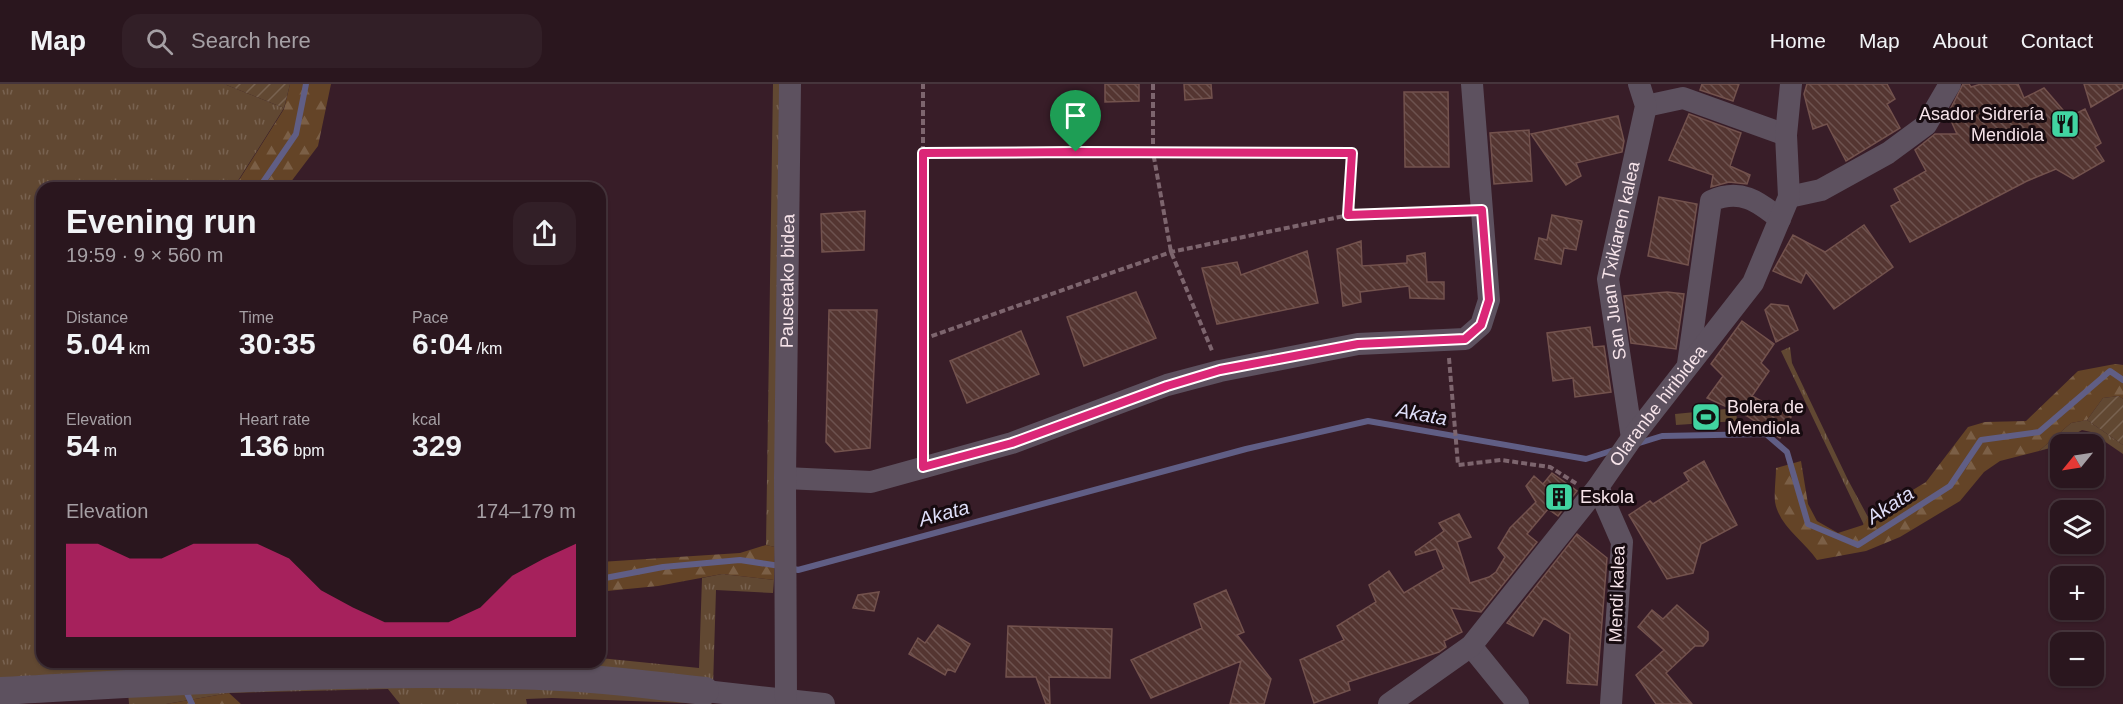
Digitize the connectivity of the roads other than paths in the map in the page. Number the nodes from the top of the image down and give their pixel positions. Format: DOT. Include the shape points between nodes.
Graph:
graph roads {
  1 [pos="790,84"];
  2 [pos="1472,84"];
  3 [pos="1639,84"];
  4 [pos="1791,84"];
  5 [pos="1950,84"];
  6 [pos="1646,106"];
  7 [pos="1786,135"];
  8 [pos="1789,197"];
  9 [pos="1780,219"];
  10 [pos="1688,366"];
  11 [pos="1632,438"];
  12 [pos="785,478"];
  13 [pos="1596,490"];
  14 [pos="1471,646"];
  15 [pos="0,690"];
  16 [pos="705,691"];
  17 [pos="786,699"];
  18 [pos="824,704"];
  19 [pos="1389,704"];
  20 [pos="1518,704"];
  21 [pos="1611,704"];
  1 -- 12 [label="street, Pausetako bidea"];
  2 -- 12 [label="street" via="1489,300 1481,325 1465,339 1358,344 1220,370 1012,443 871,482"];
  3 -- 6 [label="street"];
  4 -- 7 [label="street"];
  5 -- 8 [label="street" via="1926,125 1888,153 1821,190"];
  6 -- 7 [label="street" via="1683,98"];
  6 -- 11 [label="street, San Juan Txikiaren kalea" via="1608,279"];
  7 -- 8 [label="street"];
  8 -- 9 [label="street, Olaranbe hiribidea"];
  9 -- 10 [label="street, Olaranbe hiribidea" via="1753,283"];
  9 -- 10 [label="street" via="1755,199 1724,195 1711,201"];
  10 -- 11 [label="street, Olaranbe hiribidea"];
  11 -- 13 [label="street, Olaranbe hiribidea"];
  12 -- 17 [label="street, Pausetako bidea"];
  13 -- 14 [label="street, Olaranbe hiribidea"];
  13 -- 21 [label="street, Mendi kalea" via="1622,542"];
  14 -- 19 [label="street, Olaranbe hiribidea"];
  14 -- 20 [label="street"];
  15 -- 16 [label="street" via="199,679 470,674 563,677"];
  16 -- 17 [label="street"];
  17 -- 18 [label="street"];
}
